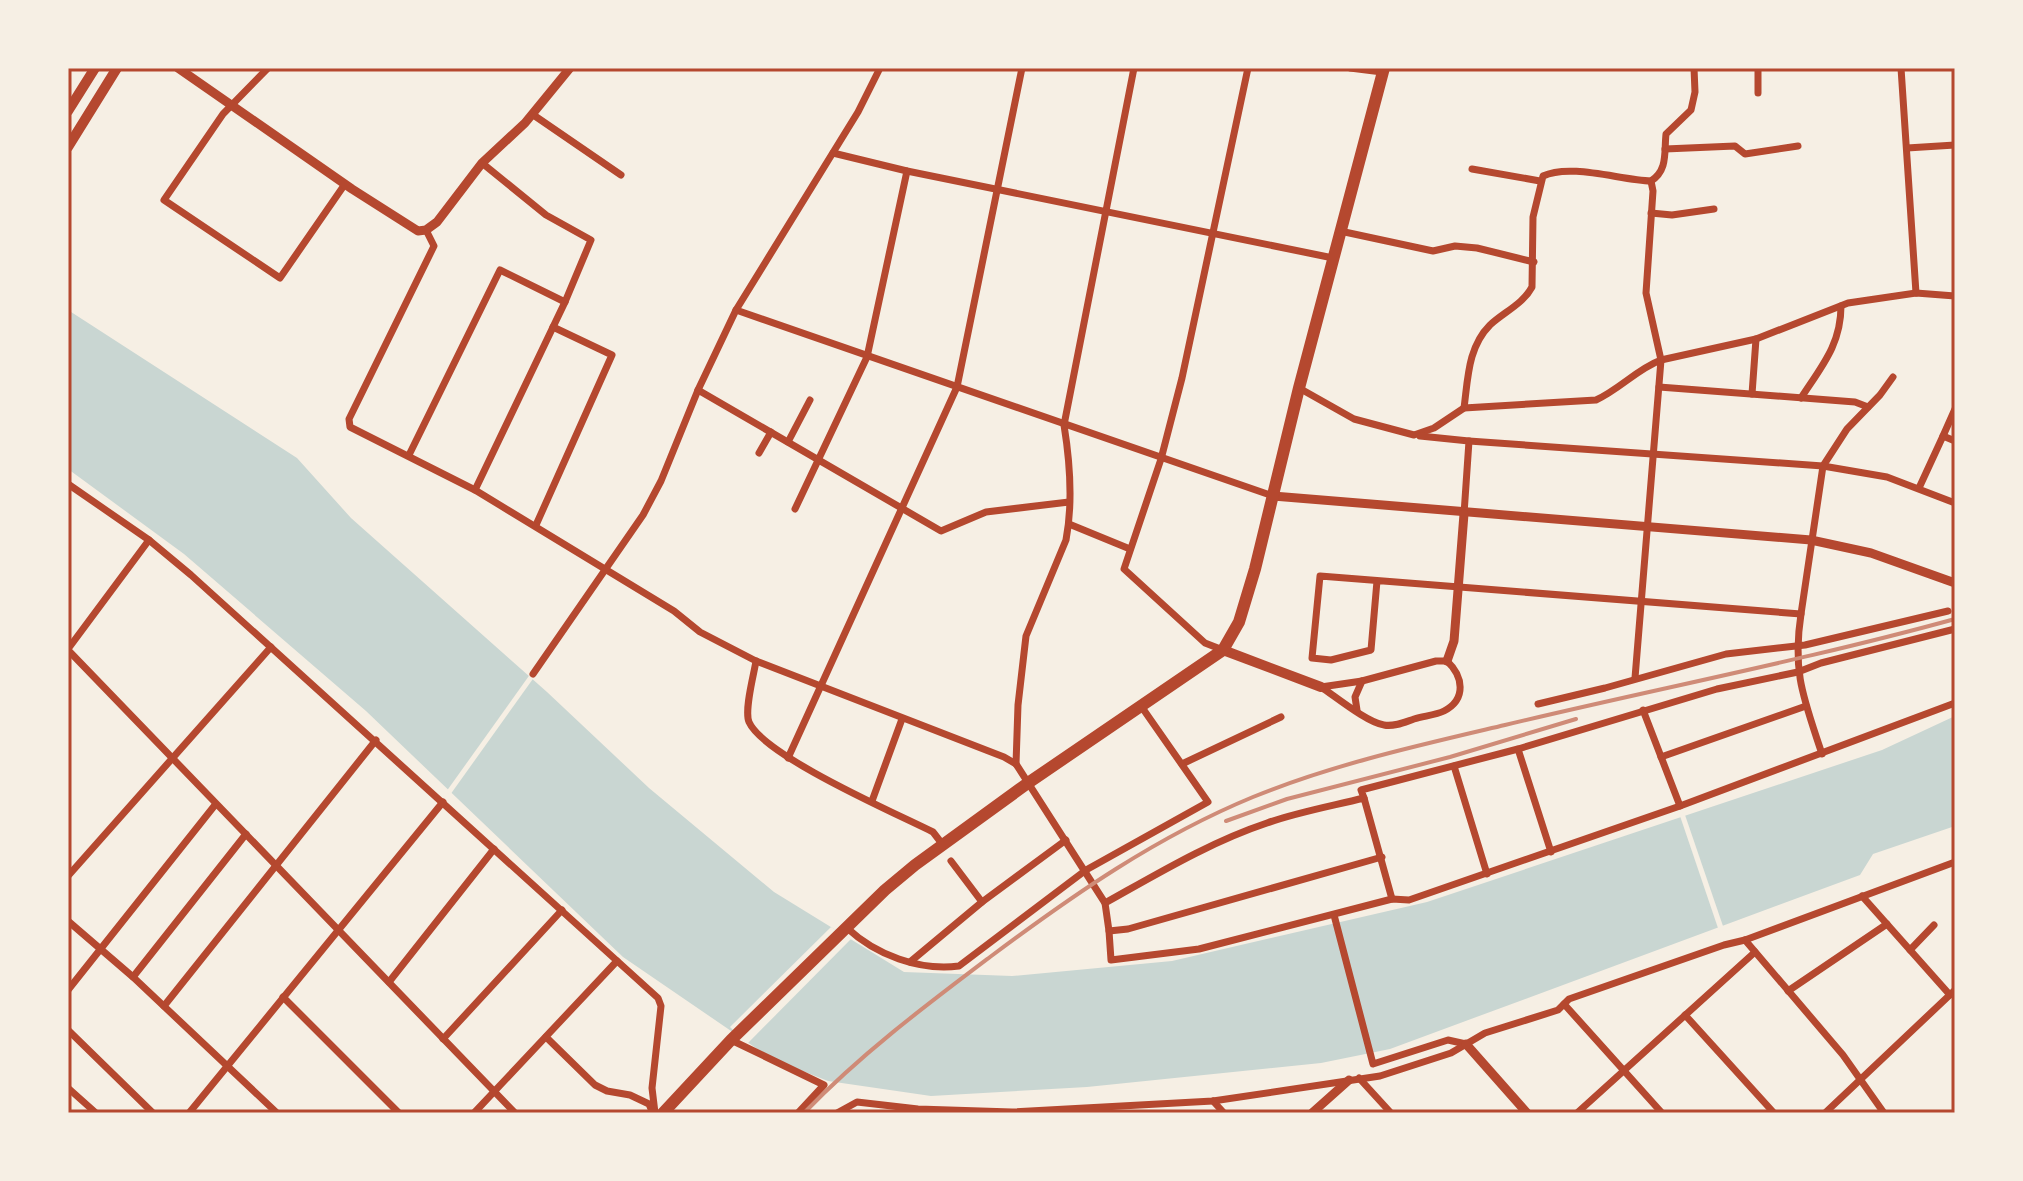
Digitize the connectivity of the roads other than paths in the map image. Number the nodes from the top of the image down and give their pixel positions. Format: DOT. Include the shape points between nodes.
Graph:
graph roads {
  1 [pos="95,68"];
  2 [pos="117,68"];
  3 [pos="178,68"];
  4 [pos="268,68"];
  5 [pos="570,68"];
  6 [pos="880,68"];
  7 [pos="1022,68"];
  8 [pos="1134,68"];
  9 [pos="1248,68"];
  10 [pos="1350,68"];
  11 [pos="1694,68"];
  12 [pos="1758,68"];
  13 [pos="1901,68"];
  14 [pos="1383,70"];
  15 [pos="1758,93"];
  16 [pos="232,105"];
  17 [pos="68,111"];
  18 [pos="532,114"];
  19 [pos="1955,145"];
  20 [pos="1798,146"];
  21 [pos="68,147"];
  22 [pos="1907,148"];
  23 [pos="1665,149"];
  24 [pos="833,153"];
  25 [pos="482,163"];
  26 [pos="1472,169"];
  27 [pos="907,171"];
  28 [pos="621,175"];
  29 [pos="1540,181"];
  30 [pos="1651,181"];
  31 [pos="345,184"];
  32 [pos="997,188"];
  33 [pos="1714,209"];
  34 [pos="1105,212"];
  35 [pos="1651,213"];
  36 [pos="426,230"];
  37 [pos="1340,231"];
  38 [pos="1214,234"];
  39 [pos="1333,258"];
  40 [pos="1534,262"];
  41 [pos="1916,293"];
  42 [pos="1955,296"];
  43 [pos="565,302"];
  44 [pos="1841,306"];
  45 [pos="736,310"];
  46 [pos="553,327"];
  47 [pos="1756,339"];
  48 [pos="867,357"];
  49 [pos="1661,360"];
  50 [pos="1893,377"];
  51 [pos="957,387"];
  52 [pos="1659,387"];
  53 [pos="1299,388"];
  54 [pos="698,390"];
  55 [pos="1752,394"];
  56 [pos="1801,398"];
  57 [pos="810,400"];
  58 [pos="1868,407"];
  59 [pos="1464,408"];
  60 [pos="1955,409"];
  61 [pos="1064,425"];
  62 [pos="771,432"];
  63 [pos="1414,435"];
  64 [pos="1943,436"];
  65 [pos="1469,441"];
  66 [pos="1955,441"];
  67 [pos="788,442"];
  68 [pos="759,453"];
  69 [pos="1653,454"];
  70 [pos="409,455"];
  71 [pos="818,459"];
  72 [pos="1161,459"];
  73 [pos="1823,466"];
  74 [pos="68,484"];
  75 [pos="1919,488"];
  76 [pos="475,490"];
  77 [pos="1273,496"];
  78 [pos="1069,502"];
  79 [pos="1955,503"];
  80 [pos="902,508"];
  81 [pos="795,509"];
  82 [pos="1464,514"];
  83 [pos="1069,524"];
  84 [pos="536,525"];
  85 [pos="1647,527"];
  86 [pos="149,540"];
  87 [pos="1811,540"];
  88 [pos="1130,549"];
  89 [pos="607,569"];
  90 [pos="1377,581"];
  91 [pos="1955,583"];
  92 [pos="1458,587"];
  93 [pos="1641,602"];
  94 [pos="1948,611"];
  95 [pos="1801,614"];
  96 [pos="1955,629"];
  97 [pos="271,647"];
  98 [pos="1796,647"];
  99 [pos="68,650"];
  100 [pos="1223,650"];
  101 [pos="756,661"];
  102 [pos="1447,661"];
  103 [pos="1798,672"];
  104 [pos="533,674"];
  105 [pos="1635,678"];
  106 [pos="1362,681"];
  107 [pos="820,687"];
  108 [pos="1321,687"];
  109 [pos="1955,703"];
  110 [pos="1538,704"];
  111 [pos="1141,706"];
  112 [pos="1806,706"];
  113 [pos="1357,710"];
  114 [pos="1643,710"];
  115 [pos="1281,717"];
  116 [pos="902,719"];
  117 [pos="376,740"];
  118 [pos="1518,749"];
  119 [pos="1822,754"];
  120 [pos="1661,757"];
  121 [pos="172,758"];
  122 [pos="788,758"];
  123 [pos="1016,764"];
  124 [pos="1182,764"];
  125 [pos="1454,766"];
  126 [pos="1028,783"];
  127 [pos="1364,798"];
  128 [pos="872,801"];
  129 [pos="443,802"];
  130 [pos="215,805"];
  131 [pos="1680,806"];
  132 [pos="246,834"];
  133 [pos="1066,840"];
  134 [pos="943,845"];
  135 [pos="494,849"];
  136 [pos="1551,852"];
  137 [pos="1382,857"];
  138 [pos="951,861"];
  139 [pos="1955,862"];
  140 [pos="277,866"];
  141 [pos="1086,870"];
  142 [pos="1487,874"];
  143 [pos="68,876"];
  144 [pos="1862,896"];
  145 [pos="1392,899"];
  146 [pos="982,902"];
  147 [pos="1105,903"];
  148 [pos="562,910"];
  149 [pos="1334,915"];
  150 [pos="68,921"];
  151 [pos="1887,924"];
  152 [pos="1934,925"];
  153 [pos="338,929"];
  154 [pos="844,930"];
  155 [pos="1109,931"];
  156 [pos="1745,940"];
  157 [pos="101,949"];
  158 [pos="1910,950"];
  159 [pos="1755,952"];
  160 [pos="617,961"];
  161 [pos="910,962"];
  162 [pos="133,977"];
  163 [pos="389,982"];
  164 [pos="68,990"];
  165 [pos="1788,991"];
  166 [pos="1952,993"];
  167 [pos="283,997"];
  168 [pos="1564,1004"];
  169 [pos="164,1006"];
  170 [pos="1685,1015"];
  171 [pos="68,1030"];
  172 [pos="546,1037"];
  173 [pos="733,1038"];
  174 [pos="443,1039"];
  175 [pos="1466,1044"];
  176 [pos="227,1067"];
  177 [pos="1624,1071"];
  178 [pos="1354,1079"];
  179 [pos="1861,1079"];
  180 [pos="68,1088"];
  181 [pos="494,1092"];
  182 [pos="1213,1101"];
  183 [pos="1143,1109"];
  184 [pos="1012,1112"];
  185 [pos="96,1113"];
  186 [pos="153,1113"];
  187 [pos="189,1113"];
  188 [pos="277,1113"];
  189 [pos="399,1113"];
  190 [pos="474,1113"];
  191 [pos="515,1113"];
  192 [pos="654,1113"];
  193 [pos="663,1113"];
  194 [pos="798,1113"];
  195 [pos="837,1113"];
  196 [pos="1224,1113"];
  197 [pos="1312,1113"];
  198 [pos="1391,1113"];
  199 [pos="1527,1113"];
  200 [pos="1577,1113"];
  201 [pos="1662,1113"];
  202 [pos="1774,1113"];
  203 [pos="1825,1113"];
  204 [pos="1884,1113"];
  1 -- 17 [label="main road"];
  2 -- 21 [label="main road"];
  3 -- 16 [label="street"];
  4 -- 16 [label="street"];
  5 -- 18 [label="street"];
  6 -- 24 [label="street"];
  7 -- 32 [label="street"];
  8 -- 34 [label="street"];
  9 -- 38 [label="street"];
  10 -- 14 [label="street"];
  11 -- 23 [label="street" via="1691,110 1666,134"];
  12 -- 15 [label="street"];
  13 -- 22 [label="street"];
  14 -- 37 [label="highway"];
  16 -- 31 [label="street"];
  16 -- 31 [label="street" via="164,200 280,278"];
  18 -- 25 [label="street"];
  18 -- 28 [label="street"];
  19 -- 22 [label="street"];
  20 -- 23 [label="street" via="1745,154 1735,146"];
  22 -- 41 [label="street"];
  23 -- 30 [label="street" via="1663,171"];
  24 -- 27 [label="street"];
  24 -- 45 [label="street"];
  25 -- 36 [label="street"];
  25 -- 43 [label="street" via="546,215 591,240"];
  26 -- 29 [label="street"];
  27 -- 32 [label="street"];
  27 -- 48 [label="street"];
  29 -- 30 [label="street" via="1559,172"];
  29 -- 40 [label="street" via="1533,217"];
  30 -- 35 [label="street"];
  31 -- 36 [label="street" via="414,230"];
  32 -- 34 [label="street"];
  32 -- 51 [label="street"];
  33 -- 35 [label="street"];
  34 -- 38 [label="street"];
  34 -- 61 [label="street"];
  35 -- 49 [label="street" via="1646,293"];
  36 -- 70 [label="street" via="434,246 347,423"];
  37 -- 39 [label="highway"];
  37 -- 40 [label="street" via="1433,251 1477,248"];
  38 -- 39 [label="street"];
  38 -- 72 [label="street"];
  39 -- 53 [label="highway"];
  40 -- 59 [label="street" via="1529,293 1490,325 1474,348"];
  41 -- 42 [label="street"];
  41 -- 44 [label="street"];
  43 -- 46 [label="street"];
  43 -- 70 [label="street" via="500,270"];
  44 -- 47 [label="street"];
  44 -- 56 [label="street" via="1837,339"];
  45 -- 48 [label="street"];
  45 -- 54 [label="street"];
  46 -- 76 [label="street"];
  46 -- 84 [label="street" via="612,355"];
  47 -- 49 [label="street"];
  47 -- 55 [label="street"];
  48 -- 51 [label="street"];
  48 -- 71 [label="street"];
  49 -- 52 [label="street"];
  49 -- 59 [label="street" via="1596,400"];
  50 -- 58 [label="street"];
  51 -- 61 [label="street"];
  51 -- 80 [label="street"];
  52 -- 55 [label="street"];
  52 -- 69 [label="street"];
  53 -- 63 [label="street" via="1354,419"];
  53 -- 77 [label="highway"];
  54 -- 62 [label="street"];
  54 -- 89 [label="street" via="652,498"];
  55 -- 56 [label="street"];
  56 -- 58 [label="street"];
  57 -- 67 [label="street"];
  58 -- 73 [label="street"];
  59 -- 63 [label="street"];
  60 -- 64 [label="street"];
  61 -- 72 [label="street"];
  61 -- 78 [label="street"];
  62 -- 67 [label="street"];
  62 -- 68 [label="street"];
  63 -- 65 [label="street"];
  64 -- 66 [label="street"];
  64 -- 75 [label="street"];
  65 -- 69 [label="street"];
  65 -- 82 [label="street"];
  67 -- 71 [label="street"];
  69 -- 73 [label="street"];
  69 -- 85 [label="street"];
  70 -- 76 [label="street"];
  71 -- 80 [label="street"];
  71 -- 81 [label="street"];
  72 -- 77 [label="street"];
  72 -- 88 [label="street"];
  73 -- 75 [label="street"];
  73 -- 87 [label="street"];
  74 -- 86 [label="street"];
  75 -- 79 [label="street"];
  76 -- 84 [label="street"];
  77 -- 82 [label="street"];
  77 -- 100 [label="highway" via="1239,622"];
  78 -- 80 [label="street" via="986,512 941,531"];
  78 -- 83 [label="street"];
  80 -- 107 [label="street"];
  82 -- 85 [label="street"];
  82 -- 92 [label="street"];
  83 -- 88 [label="street"];
  83 -- 123 [label="street" via="1026,636"];
  84 -- 89 [label="street"];
  85 -- 87 [label="street"];
  85 -- 93 [label="street"];
  86 -- 97 [label="street"];
  86 -- 99 [label="street"];
  87 -- 91 [label="street" via="1871,553"];
  87 -- 95 [label="street"];
  88 -- 100 [label="street" via="1124,569 1205,643"];
  89 -- 101 [label="street" via="700,632"];
  89 -- 104 [label="street"];
  90 -- 90 [label="street" via="1320,576 1312,658 1331,660 1371,650"];
  90 -- 92 [label="street"];
  92 -- 93 [label="street"];
  92 -- 102 [label="street"];
  93 -- 95 [label="street"];
  93 -- 105 [label="street"];
  94 -- 98 [label="street"];
  95 -- 98 [label="street"];
  96 -- 103 [label="street"];
  97 -- 117 [label="street"];
  97 -- 121 [label="street"];
  98 -- 103 [label="street"];
  98 -- 105 [label="street" via="1726,654"];
  99 -- 121 [label="street"];
  100 -- 108 [label="main road"];
  100 -- 111 [label="highway"];
  101 -- 107 [label="street"];
  101 -- 122 [label="street" via="749,722"];
  102 -- 106 [label="street"];
  102 -- 113 [label="street" via="1457,669 1461,685 1460,694 1444,711 1383,725"];
  103 -- 112 [label="street"];
  103 -- 114 [label="street"];
  105 -- 110 [label="street"];
  106 -- 108 [label="street"];
  106 -- 113 [label="street" via="1355,697"];
  107 -- 116 [label="street"];
  107 -- 122 [label="street"];
  108 -- 113 [label="street"];
  109 -- 119 [label="street"];
  111 -- 124 [label="street"];
  111 -- 126 [label="highway"];
  112 -- 119 [label="street"];
  112 -- 120 [label="street"];
  114 -- 118 [label="street"];
  114 -- 120 [label="street"];
  115 -- 124 [label="street"];
  116 -- 123 [label="street"];
  116 -- 128 [label="street"];
  117 -- 129 [label="street"];
  117 -- 140 [label="street"];
  118 -- 125 [label="street"];
  118 -- 136 [label="street"];
  119 -- 131 [label="street"];
  120 -- 131 [label="street"];
  121 -- 130 [label="street"];
  121 -- 143 [label="street"];
  122 -- 128 [label="street"];
  123 -- 126 [label="street"];
  124 -- 141 [label="street" via="1208,802"];
  125 -- 127 [label="street" via="1361,790"];
  125 -- 142 [label="street"];
  126 -- 133 [label="street"];
  126 -- 134 [label="highway"];
  127 -- 137 [label="street"];
  127 -- 147 [label="street" via="1270,821 1194,854"];
  128 -- 134 [label="street" via="933,832"];
  129 -- 135 [label="street"];
  129 -- 153 [label="street"];
  130 -- 132 [label="street"];
  130 -- 157 [label="street"];
  131 -- 136 [label="street"];
  132 -- 140 [label="street"];
  132 -- 162 [label="street"];
  133 -- 141 [label="street"];
  133 -- 146 [label="street"];
  134 -- 154 [label="highway"];
  135 -- 148 [label="street"];
  135 -- 163 [label="street"];
  136 -- 142 [label="street"];
  137 -- 145 [label="street"];
  137 -- 155 [label="street"];
  138 -- 146 [label="street"];
  139 -- 144 [label="street"];
  140 -- 153 [label="street"];
  140 -- 169 [label="street"];
  141 -- 147 [label="street"];
  141 -- 161 [label="street" via="959,966"];
  142 -- 145 [label="street" via="1409,900"];
  144 -- 151 [label="street"];
  144 -- 156 [label="street"];
  145 -- 149 [label="street"];
  146 -- 161 [label="street"];
  147 -- 155 [label="street"];
  148 -- 160 [label="street"];
  148 -- 174 [label="street"];
  149 -- 155 [label="street" via="1199,949 1111,960"];
  149 -- 175 [label="street" via="1373,1064 1448,1040"];
  150 -- 157 [label="street"];
  151 -- 158 [label="street"];
  151 -- 165 [label="street"];
  152 -- 158 [label="street"];
  153 -- 163 [label="street"];
  153 -- 167 [label="street"];
  154 -- 161 [label="street" via="884,955"];
  154 -- 173 [label="highway"];
  156 -- 159 [label="street"];
  156 -- 168 [label="street"];
  157 -- 162 [label="street"];
  157 -- 164 [label="street"];
  158 -- 166 [label="street"];
  159 -- 165 [label="street"];
  159 -- 170 [label="street"];
  160 -- 172 [label="street"];
  160 -- 192 [label="street" via="661,1006"];
  162 -- 169 [label="street"];
  163 -- 174 [label="street"];
  165 -- 179 [label="street"];
  166 -- 179 [label="street"];
  167 -- 176 [label="street"];
  167 -- 189 [label="street"];
  168 -- 175 [label="street"];
  168 -- 177 [label="street"];
  169 -- 176 [label="street"];
  170 -- 177 [label="street"];
  170 -- 202 [label="street"];
  171 -- 186 [label="street"];
  172 -- 181 [label="street"];
  172 -- 192 [label="street" via="595,1085 641,1099"];
  173 -- 193 [label="highway"];
  173 -- 194 [label="street" via="824,1085"];
  174 -- 181 [label="street"];
  175 -- 178 [label="street" via="1380,1076"];
  175 -- 199 [label="street"];
  176 -- 187 [label="street"];
  176 -- 188 [label="street"];
  177 -- 200 [label="street"];
  177 -- 201 [label="street"];
  178 -- 182 [label="street"];
  178 -- 197 [label="street"];
  178 -- 198 [label="street"];
  179 -- 203 [label="street"];
  179 -- 204 [label="street"];
  180 -- 185 [label="street"];
  181 -- 190 [label="street"];
  181 -- 191 [label="street"];
  182 -- 183 [label="street"];
  182 -- 196 [label="street"];
  183 -- 184 [label="street"];
  184 -- 195 [label="street" via="857,1102"];
}
